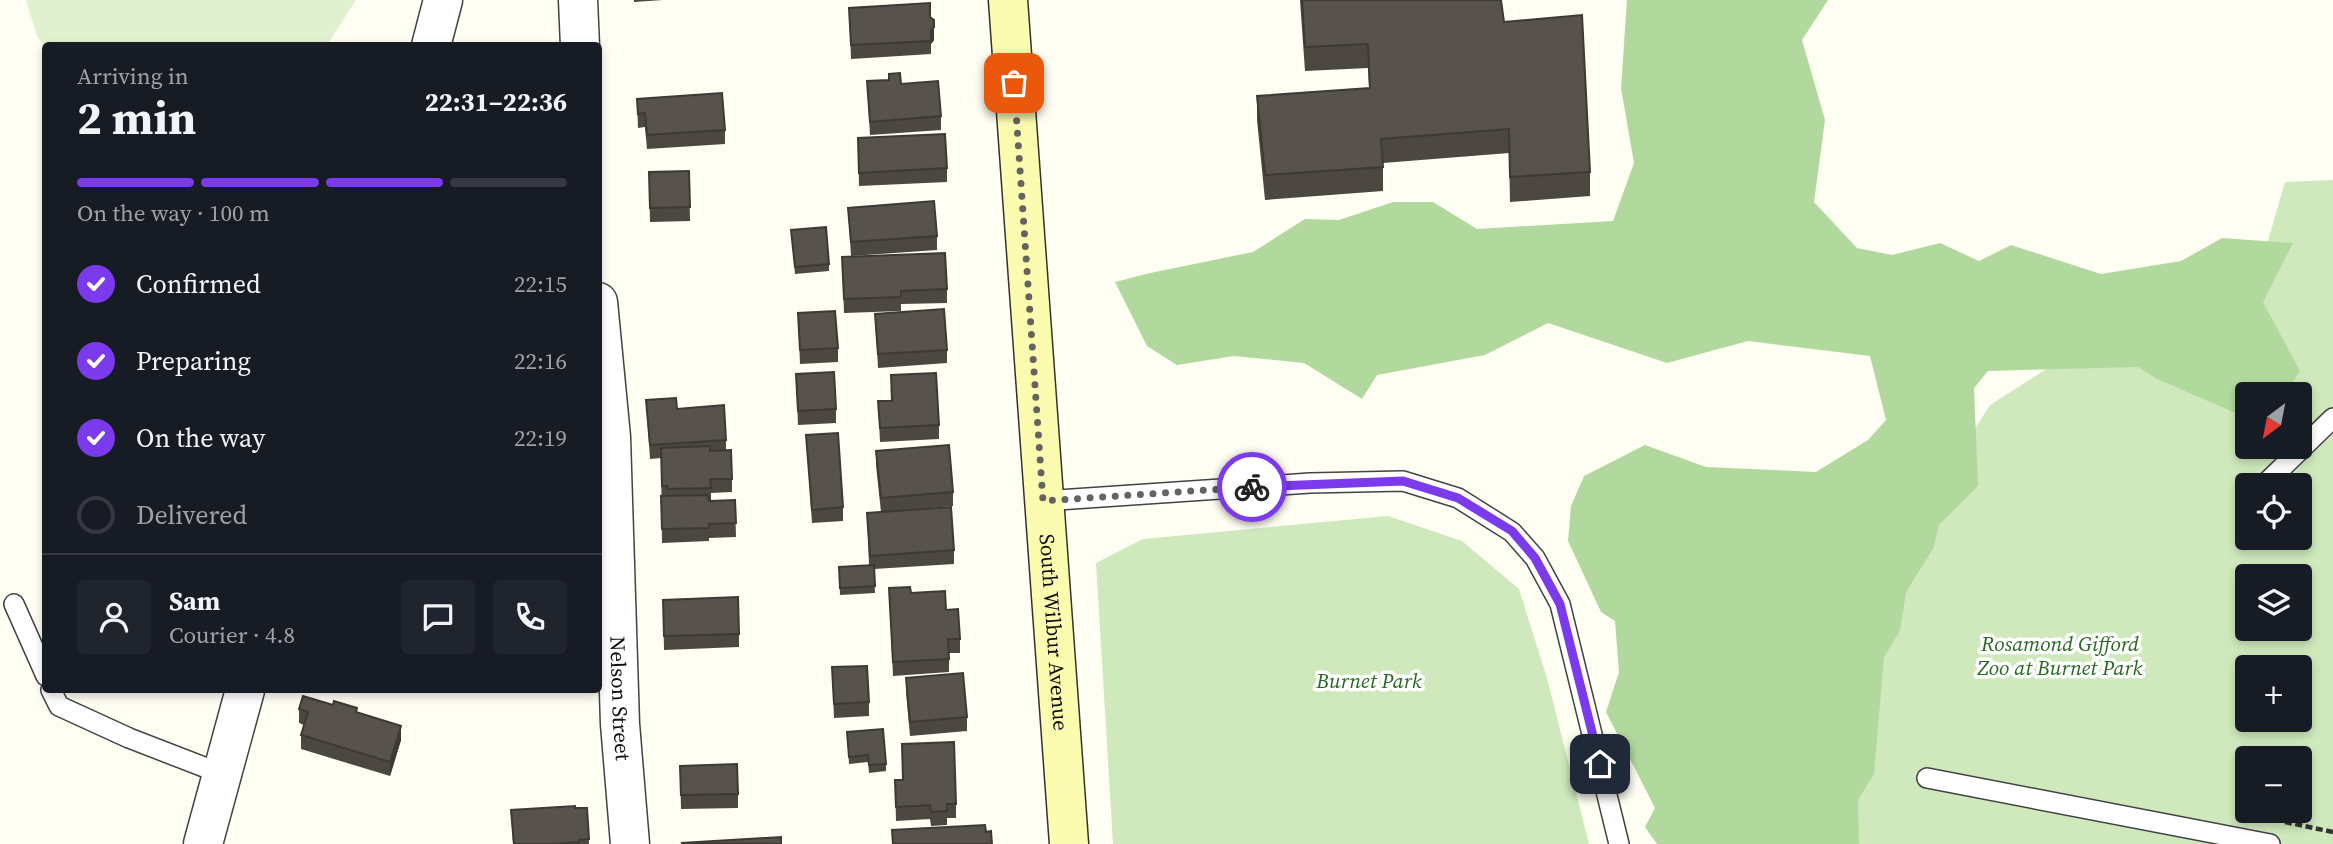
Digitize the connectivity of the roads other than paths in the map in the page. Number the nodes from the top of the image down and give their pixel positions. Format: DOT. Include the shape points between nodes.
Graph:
graph roads {
  1 [pos="443,0"];
  2 [pos="578,0"];
  3 [pos="1008,0"];
  4 [pos="432,42"];
  5 [pos="580,42"];
  6 [pos="602,344"];
  7 [pos="2333,418"];
  8 [pos="2276,473"];
  9 [pos="1043,501"];
  10 [pos="14,604"];
  11 [pos="42,667"];
  12 [pos="52,693"];
  13 [pos="244,693"];
  14 [pos="222,774"];
  15 [pos="1927,778"];
  16 [pos="203,844"];
  17 [pos="630,844"];
  18 [pos="1069,844"];
  19 [pos="1619,844"];
  20 [pos="2270,844"];
  1 -- 4 [label="street"];
  2 -- 5 [label="street"];
  3 -- 9 [label="street, South Wilbur Avenue"];
  6 -- 17 [label="street, Nelson Street" via="611,437 620,724"];
  7 -- 8 [label="lane"];
  9 -- 18 [label="street, South Wilbur Avenue"];
  9 -- 19 [label="lane" via="1403,481 1458,498 1512,531 1535,558 1560,604"];
  10 -- 11 [label="lane"];
  12 -- 14 [label="lane" via="59,706"];
  13 -- 14 [label="street"];
  14 -- 16 [label="street"];
  15 -- 20 [label="lane"];
}
